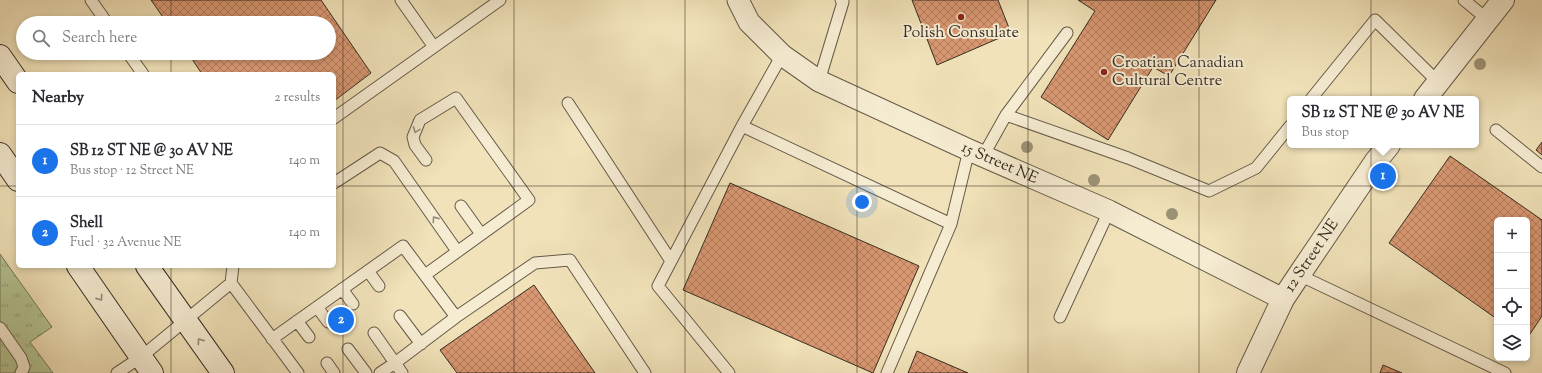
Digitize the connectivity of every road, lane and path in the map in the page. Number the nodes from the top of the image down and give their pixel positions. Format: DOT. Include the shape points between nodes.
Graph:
graph roads {
  1 [pos="91,0"];
  2 [pos="401,0"];
  3 [pos="500,0"];
  4 [pos="738,0"];
  5 [pos="841,0"];
  6 [pos="1464,0"];
  7 [pos="1503,0"];
  8 [pos="102,16"];
  9 [pos="1487,19"];
  10 [pos="1067,33"];
  11 [pos="434,47"];
  12 [pos="782,55"];
  13 [pos="0,56"];
  14 [pos="133,60"];
  15 [pos="142,72"];
  16 [pos="16,79"];
  17 [pos="819,81"];
  18 [pos="1438,82"];
  19 [pos="1314,96"];
  20 [pos="1427,96"];
  21 [pos="568,103"];
  22 [pos="1006,115"];
  23 [pos="336,117"];
  24 [pos="742,126"];
  25 [pos="1287,130"];
  26 [pos="1496,130"];
  27 [pos="1387,148"];
  28 [pos="976,153"];
  29 [pos="0,154"];
  30 [pos="426,160"];
  31 [pos="1542,167"];
  32 [pos="16,177"];
  33 [pos="336,183"];
  34 [pos="461,206"];
  35 [pos="1109,212"];
  36 [pos="951,224"];
  37 [pos="481,234"];
  38 [pos="457,251"];
  39 [pos="671,261"];
  40 [pos="79,268"];
  41 [pos="148,268"];
  42 [pos="234,268"];
  43 [pos="368,271"];
  44 [pos="1299,275"];
  45 [pos="425,276"];
  46 [pos="231,283"];
  47 [pos="379,286"];
  48 [pos="342,289"];
  49 [pos="1283,299"];
  50 [pos="353,304"];
  51 [pos="317,307"];
  52 [pos="400,316"];
  53 [pos="456,317"];
  54 [pos="1060,317"];
  55 [pos="186,321"];
  56 [pos="297,321"];
  57 [pos="328,322"];
  58 [pos="0,328"];
  59 [pos="374,333"];
  60 [pos="308,337"];
  61 [pos="272,339"];
  62 [pos="421,344"];
  63 [pos="348,349"];
  64 [pos="327,363"];
  65 [pos="396,363"];
  66 [pos="146,365"];
  67 [pos="21,373"];
  68 [pos="117,373"];
  69 [pos="223,373"];
  70 [pos="298,373"];
  71 [pos="334,373"];
  72 [pos="366,373"];
  73 [pos="380,373"];
  74 [pos="402,373"];
  75 [pos="645,373"];
  76 [pos="729,373"];
  77 [pos="887,373"];
  78 [pos="1248,373"];
  79 [pos="1505,373"];
  1 -- 8 [label="lane"];
  2 -- 11 [label="lane"];
  3 -- 11 [label="lane"];
  4 -- 12 [label="street, 15 Street NE" via="749,22"];
  5 -- 17 [label="lane" via="843,2"];
  6 -- 9 [label="lane"];
  7 -- 9 [label="street"];
  9 -- 18 [label="street"];
  10 -- 22 [label="lane"];
  11 -- 23 [label="lane"];
  12 -- 17 [label="street, 15 Street NE"];
  12 -- 24 [label="lane"];
  13 -- 16 [label="street"];
  14 -- 15 [label="lane"];
  17 -- 28 [label="street, 15 Street NE"];
  18 -- 19 [label="lane" via="1375,20"];
  18 -- 20 [label="street"];
  21 -- 39 [label="lane"];
  22 -- 25 [label="lane" via="1128,158 1209,191 1256,168"];
  22 -- 28 [label="lane"];
  24 -- 36 [label="lane"];
  24 -- 39 [label="lane"];
  26 -- 31 [label="lane"];
  27 -- 44 [label="street, 12 Street NE"];
  28 -- 35 [label="street, 15 Street NE"];
  28 -- 36 [label="lane"];
  29 -- 32 [label="street"];
  37 -- 30 [label="lane, one-way" via="529,200 456,98 420,120 413,137 415,145"];
  38 -- 33 [label="lane, one-way" via="394,161 380,153"];
  34 -- 37 [label="lane"];
  35 -- 49 [label="street, 15 Street NE"];
  35 -- 54 [label="lane"];
  36 -- 77 [label="lane"];
  37 -- 38 [label="lane"];
  38 -- 45 [label="lane"];
  39 -- 76 [label="lane" via="658,286"];
  40 -- 66 [label="street, one-way"];
  41 -- 55 [label="street"];
  42 -- 46 [label="lane"];
  43 -- 45 [label="lane" via="403,246"];
  43 -- 47 [label="lane"];
  43 -- 48 [label="lane"];
  44 -- 49 [label="street, 12 Street NE"];
  44 -- 79 [label="lane"];
  45 -- 53 [label="lane"];
  46 -- 55 [label="lane"];
  46 -- 61 [label="lane"];
  48 -- 50 [label="lane"];
  48 -- 51 [label="lane"];
  49 -- 78 [label="street, 12 Street NE"];
  51 -- 56 [label="lane"];
  51 -- 57 [label="lane"];
  52 -- 62 [label="lane"];
  53 -- 62 [label="lane"];
  53 -- 75 [label="lane" via="535,263 570,260"];
  55 -- 66 [label="lane"];
  69 -- 55 [label="street, one-way"];
  56 -- 60 [label="lane"];
  56 -- 61 [label="lane"];
  58 -- 67 [label="lane" via="21,358 24,367"];
  59 -- 65 [label="lane"];
  61 -- 70 [label="lane"];
  62 -- 65 [label="lane"];
  63 -- 72 [label="lane"];
  64 -- 71 [label="lane"];
  65 -- 73 [label="lane"];
  65 -- 74 [label="lane"];
  66 -- 68 [label="lane"];
}
